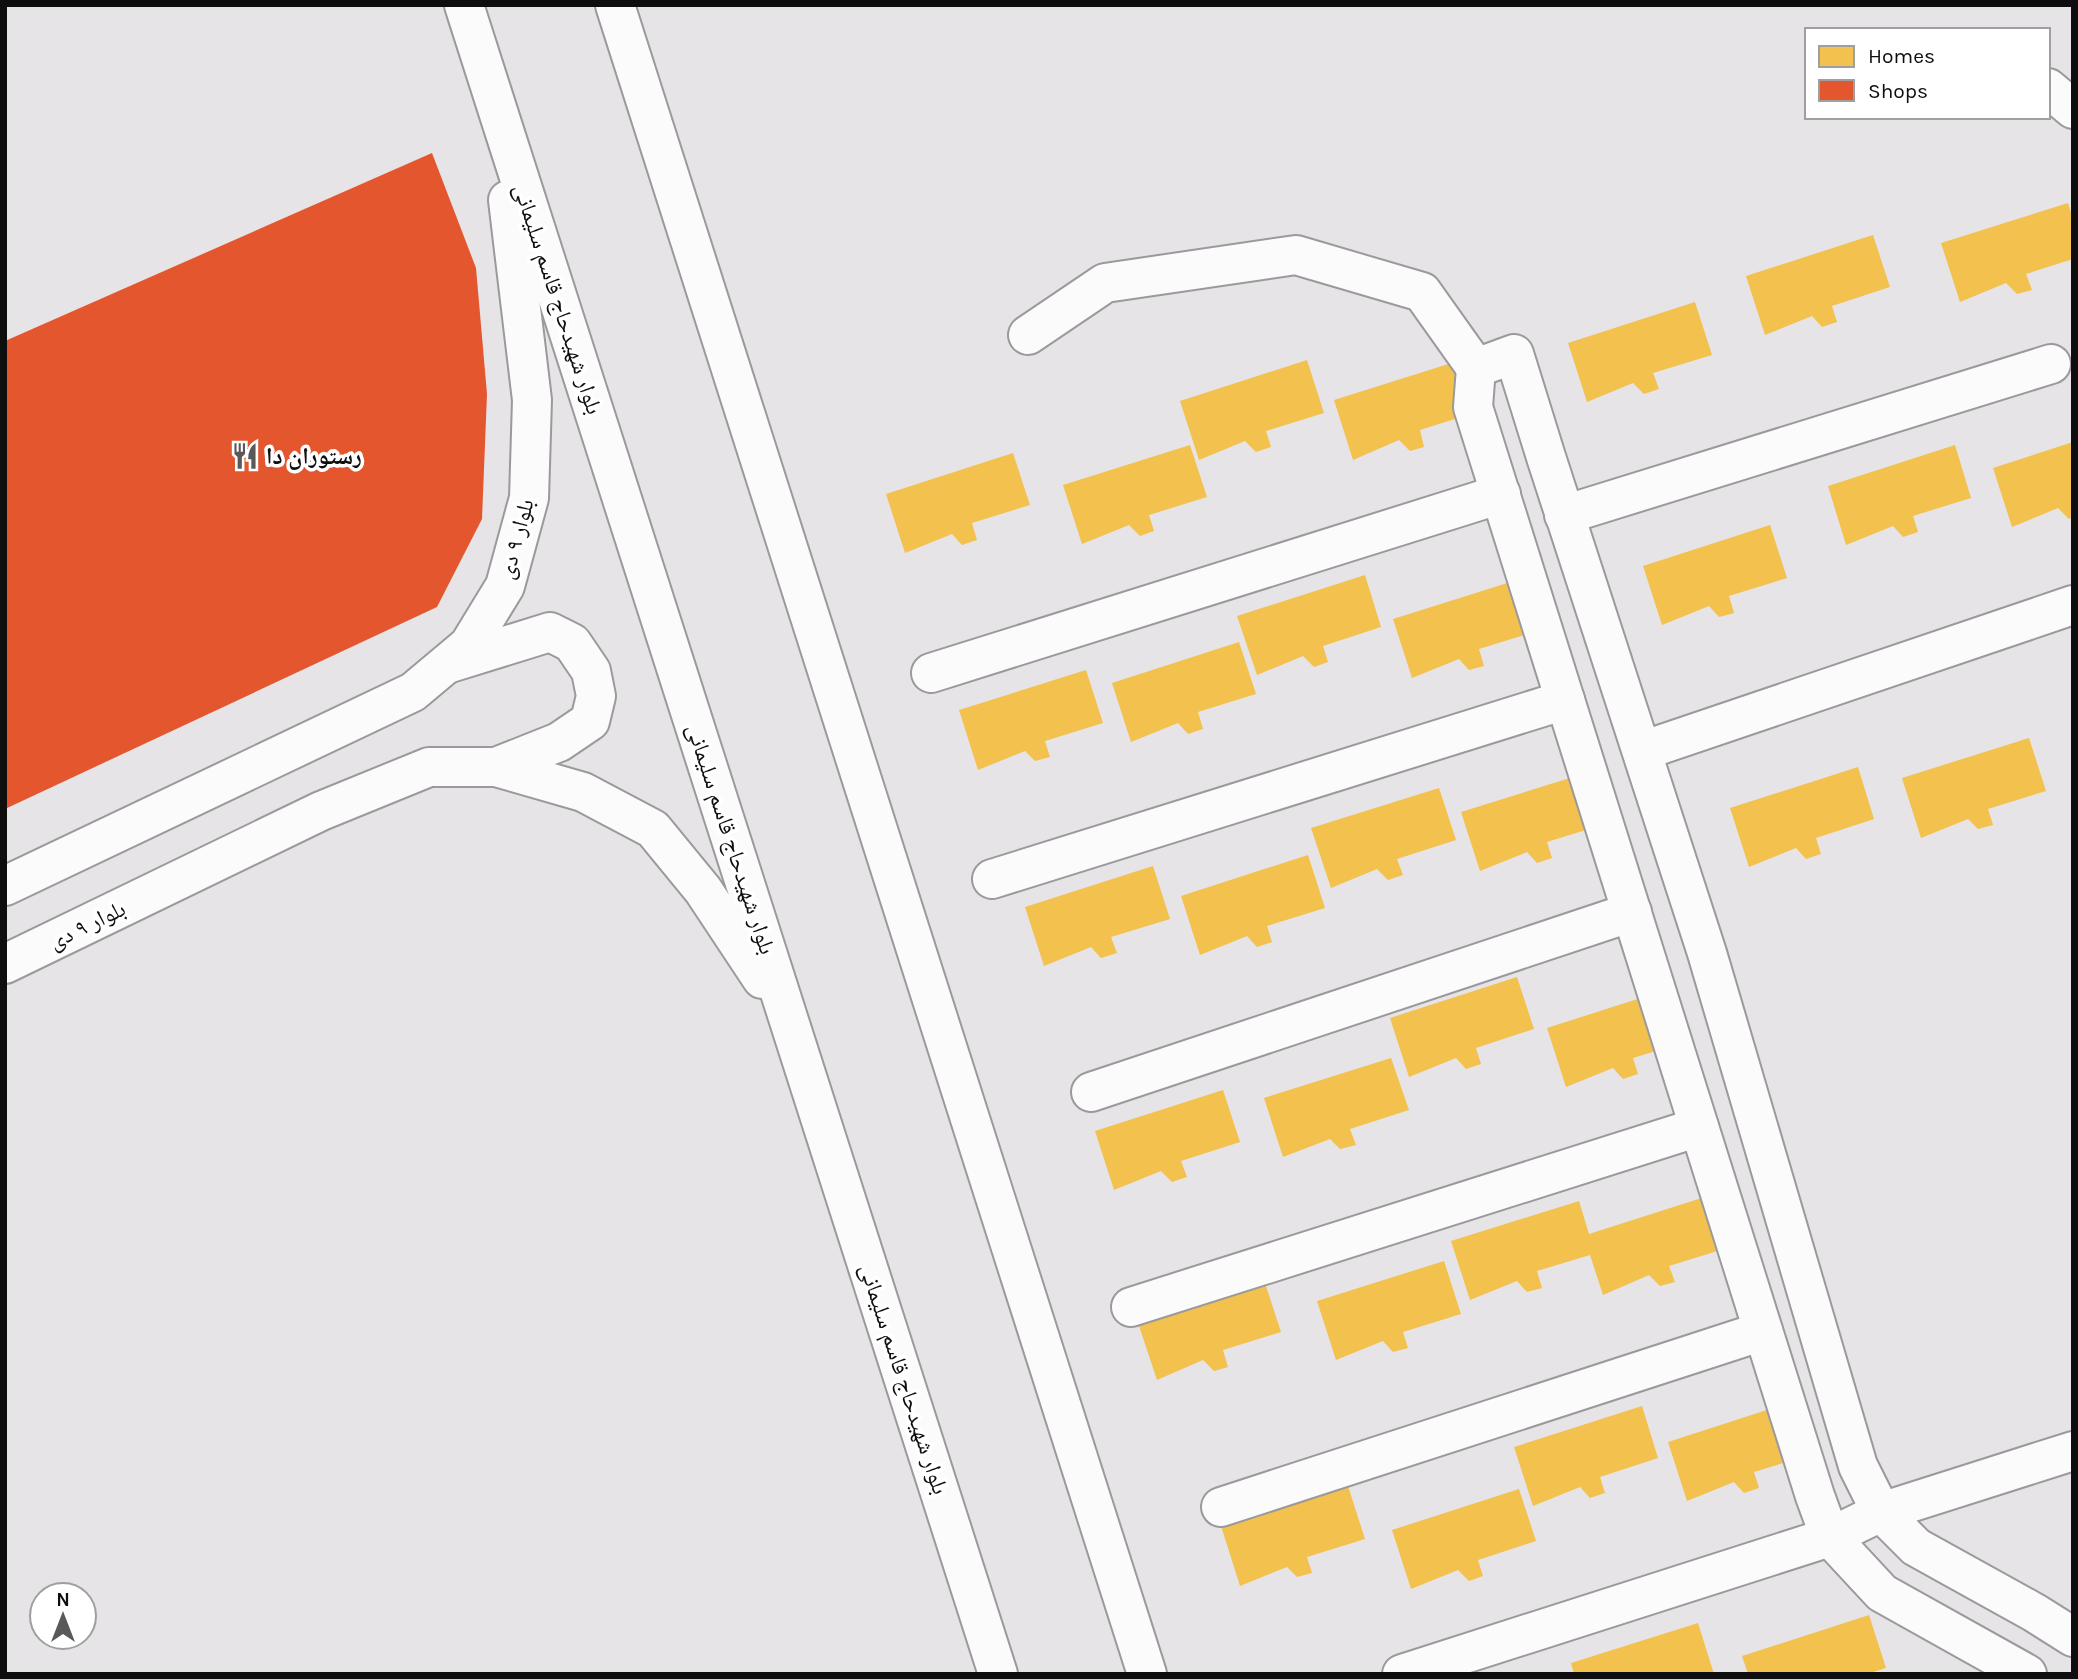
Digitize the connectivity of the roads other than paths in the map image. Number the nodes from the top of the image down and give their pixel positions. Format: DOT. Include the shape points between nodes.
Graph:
graph roads {
  1 [pos="464,5"];
  2 [pos="615,5"];
  3 [pos="2050,90"];
  4 [pos="2073,109"];
  5 [pos="498,111"];
  6 [pos="1028,335"];
  7 [pos="2051,364"];
  8 [pos="1476,368"];
  9 [pos="1501,494"];
  10 [pos="1564,515"];
  11 [pos="2073,605"];
  12 [pos="1602,628"];
  13 [pos="1549,646"];
  14 [pos="445,665"];
  15 [pos="931,673"];
  16 [pos="1565,699"];
  17 [pos="1642,751"];
  18 [pos="496,767"];
  19 [pos="992,879"];
  20 [pos="5,886"];
  21 [pos="1632,912"];
  22 [pos="5,964"];
  23 [pos="788,1018"];
  24 [pos="1728,1025"];
  25 [pos="1672,1042"];
  26 [pos="1091,1092"];
  27 [pos="1699,1127"];
  28 [pos="1131,1307"];
  29 [pos="1763,1331"];
  30 [pos="2073,1451"];
  31 [pos="1221,1507"];
  32 [pos="1881,1512"];
  33 [pos="1830,1537"];
  34 [pos="2073,1637"];
  35 [pos="1998,1668"];
  36 [pos="998,1674"];
  37 [pos="1147,1674"];
  38 [pos="1402,1674"];
  1 -- 5 [label="street, بلوار شهیدحاج قاسم سلیمانی"];
  2 -- 37 [label="street"];
  3 -- 4 [label="street"];
  5 -- 14 [label="street, بلوار ۹ دی" via="532,400 529,498 505,586 469,645"];
  5 -- 23 [label="street, بلوار شهیدحاج قاسم سلیمانی"];
  6 -- 8 [label="street" via="1105,283 1296,255 1422,292"];
  7 -- 10 [label="street"];
  8 -- 9 [label="street" via="1473,407"];
  8 -- 10 [label="street" via="1514,354"];
  9 -- 13 [label="street"];
  9 -- 15 [label="street"];
  10 -- 12 [label="street"];
  11 -- 17 [label="street"];
  12 -- 13 [label="street"];
  12 -- 17 [label="street"];
  13 -- 16 [label="street"];
  14 -- 18 [label="street" via="550,632 572,643 591,671 596,696 590,721 559,742"];
  14 -- 20 [label="street, بلوار ۹ دی" via="413,692"];
  16 -- 19 [label="street"];
  16 -- 21 [label="street"];
  17 -- 24 [label="street"];
  18 -- 22 [label="street, بلوار ۹ دی" via="429,767 321,811"];
  18 -- 23 [label="street, بلوار ۹ دی" via="583,792 653,829 703,890"];
  21 -- 25 [label="street"];
  21 -- 26 [label="street"];
  23 -- 36 [label="street, بلوار شهیدحاج قاسم سلیمانی"];
  24 -- 25 [label="street"];
  24 -- 32 [label="street" via="1858,1466"];
  25 -- 27 [label="street"];
  27 -- 28 [label="street"];
  27 -- 29 [label="street"];
  29 -- 31 [label="street"];
  29 -- 33 [label="street"];
  30 -- 32 [label="street"];
  32 -- 33 [label="street"];
  32 -- 34 [label="street" via="1916,1547"];
  33 -- 35 [label="street" via="1882,1593"];
  33 -- 38 [label="street"];
}
